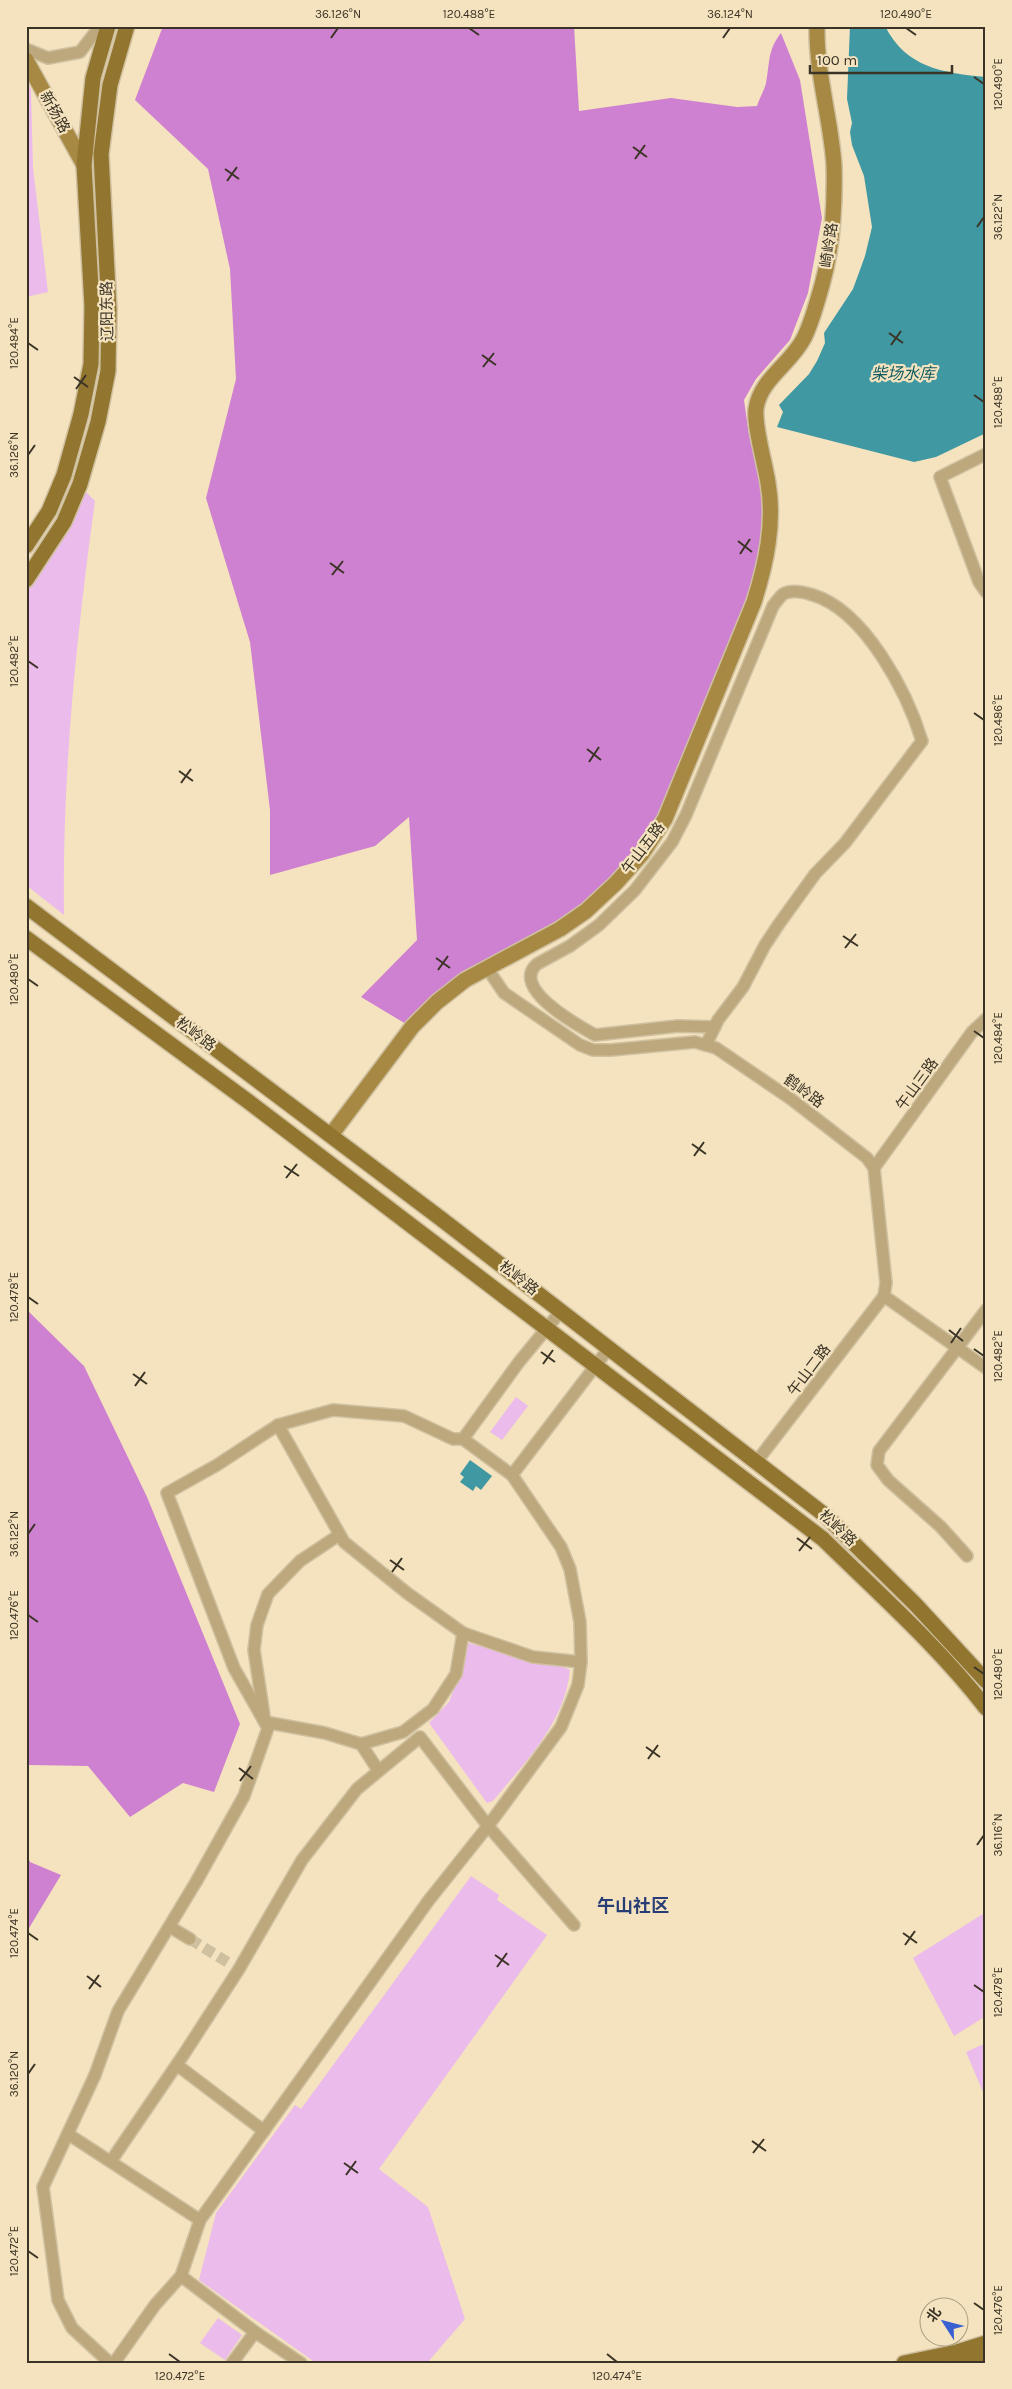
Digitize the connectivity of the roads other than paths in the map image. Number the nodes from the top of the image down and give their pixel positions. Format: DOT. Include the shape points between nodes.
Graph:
graph roads {
  1 [pos="100,26"];
  2 [pos="108,26"];
  3 [pos="127,26"];
  4 [pos="817,26"];
  5 [pos="26,49"];
  6 [pos="26,60"];
  7 [pos="84,165"];
  8 [pos="761,446"];
  9 [pos="986,454"];
  10 [pos="26,546"];
  11 [pos="26,580"];
  12 [pos="986,592"];
  13 [pos="26,906"];
  14 [pos="26,938"];
  15 [pos="487,968"];
  16 [pos="986,1019"];
  17 [pos="715,1027"];
  18 [pos="706,1045"];
  19 [pos="331,1135"];
  20 [pos="874,1168"];
  21 [pos="884,1296"];
  22 [pos="986,1310"];
  23 [pos="561,1311"];
  24 [pos="547,1328"];
  25 [pos="609,1348"];
  26 [pos="957,1348"];
  27 [pos="594,1366"];
  28 [pos="986,1368"];
  29 [pos="278,1425"];
  30 [pos="463,1439"];
  31 [pos="757,1461"];
  32 [pos="512,1475"];
  33 [pos="339,1534"];
  34 [pos="967,1556"];
  35 [pos="463,1633"];
  36 [pos="581,1662"];
  37 [pos="986,1681"];
  38 [pos="986,1708"];
  39 [pos="265,1722"];
  40 [pos="361,1744"];
  41 [pos="378,1770"];
  42 [pos="488,1826"];
  43 [pos="574,1925"];
  44 [pos="170,1927"];
  45 [pos="190,1939"];
  46 [pos="177,2065"];
  47 [pos="264,2131"];
  48 [pos="68,2134"];
  49 [pos="111,2161"];
  50 [pos="200,2220"];
  51 [pos="181,2276"];
  52 [pos="255,2332"];
  53 [pos="986,2343"];
  54 [pos="986,2354"];
  55 [pos="110,2363"];
  56 [pos="114,2363"];
  57 [pos="232,2363"];
  58 [pos="301,2363"];
  59 [pos="904,2363"];
  60 [pos="958,2363"];
  1 -- 5 [label="street" via="80,52 48,58"];
  2 -- 7 [label="main road, 辽阳东路" via="93,78"];
  3 -- 11 [label="main road, 辽阳东路" via="110,85 101,154 109,310 106,379 98,422 80,484 64,522"];
  4 -- 8 [label="street, 崎岭路" via="820,78 834,164 832,234 823,283 805,338 790,361 762,390 756,410"];
  6 -- 7 [label="street, 新扬路"];
  7 -- 10 [label="main road, 辽阳东路" via="92,306 91,364 82,414 64,475 49,511"];
  8 -- 15 [label="street, 午山五路" via="769,485 765,566 754,602 665,819 642,854 586,911 560,929"];
  9 -- 12 [label="street" via="940,477 979,582"];
  13 -- 19 [label="main road, 松岭路"];
  14 -- 24 [label="main road, 松岭路"];
  15 -- 18 [label="street, 鹤岭路" via="504,993 580,1045 593,1050 695,1042"];
  15 -- 19 [label="street, 午山五路" via="437,1002 412,1027"];
  16 -- 20 [label="street, 午山三路" via="972,1032"];
  17 -- 17 [label="street" via="796,900 815,874 845,843 922,741 915,717 894,676 866,635 842,610 824,598 800,591 784,594 773,606 686,816 658,863 599,925 570,946 541,960 532,968 530,976 532,987 540,996 595,1035 678,1026"];
  17 -- 18 [label="street"];
  18 -- 20 [label="street, 鹤岭路" via="716,1048 791,1099 867,1158"];
  19 -- 23 [label="main road, 松岭路"];
  20 -- 21 [label="street" via="886,1283"];
  21 -- 26 [label="street"];
  21 -- 31 [label="street, 午山二路"];
  22 -- 26 [label="street"];
  23 -- 24 [label="street"];
  23 -- 25 [label="main road, 松岭路"];
  24 -- 27 [label="main road, 松岭路"];
  24 -- 30 [label="street"];
  25 -- 27 [label="street"];
  25 -- 31 [label="main road, 松岭路"];
  26 -- 28 [label="street"];
  26 -- 34 [label="street" via="879,1451 877,1465 888,1480 941,1527"];
  27 -- 32 [label="street"];
  27 -- 38 [label="main road, 松岭路" via="823,1539 898,1613"];
  29 -- 30 [label="street" via="333,1410 353,1411 404,1416 453,1439"];
  29 -- 33 [label="street"];
  29 -- 39 [label="street" via="167,1493 234,1668"];
  30 -- 32 [label="street"];
  31 -- 37 [label="main road, 松岭路" via="826,1516 916,1605"];
  32 -- 36 [label="street" via="561,1547 570,1569 580,1622"];
  33 -- 35 [label="street" via="344,1542 407,1593"];
  33 -- 39 [label="street" via="300,1562 268,1594 257,1625 254,1650"];
  35 -- 36 [label="street" via="533,1657"];
  35 -- 40 [label="street" via="456,1674 433,1709 403,1732"];
  36 -- 42 [label="street" via="578,1685 561,1727"];
  39 -- 40 [label="street" via="325,1733"];
  39 -- 44 [label="street" via="268,1728 244,1796"];
  40 -- 41 [label="street"];
  41 -- 42 [label="street" via="420,1737"];
  41 -- 46 [label="street" via="357,1788 302,1860"];
  42 -- 43 [label="street"];
  42 -- 47 [label="street" via="429,1900"];
  44 -- 45 [label="street"];
  44 -- 48 [label="street" via="118,2011 95,2075"];
  46 -- 47 [label="street"];
  46 -- 49 [label="street"];
  47 -- 50 [label="street"];
  48 -- 49 [label="street"];
  48 -- 55 [label="street" via="43,2187 58,2300 72,2328"];
  49 -- 50 [label="street"];
  50 -- 51 [label="street"];
  51 -- 52 [label="street"];
  51 -- 56 [label="street" via="155,2305"];
  52 -- 57 [label="street"];
  52 -- 58 [label="street"];
  53 -- 59 [label="main road"];
  54 -- 60 [label="main road"];
}
